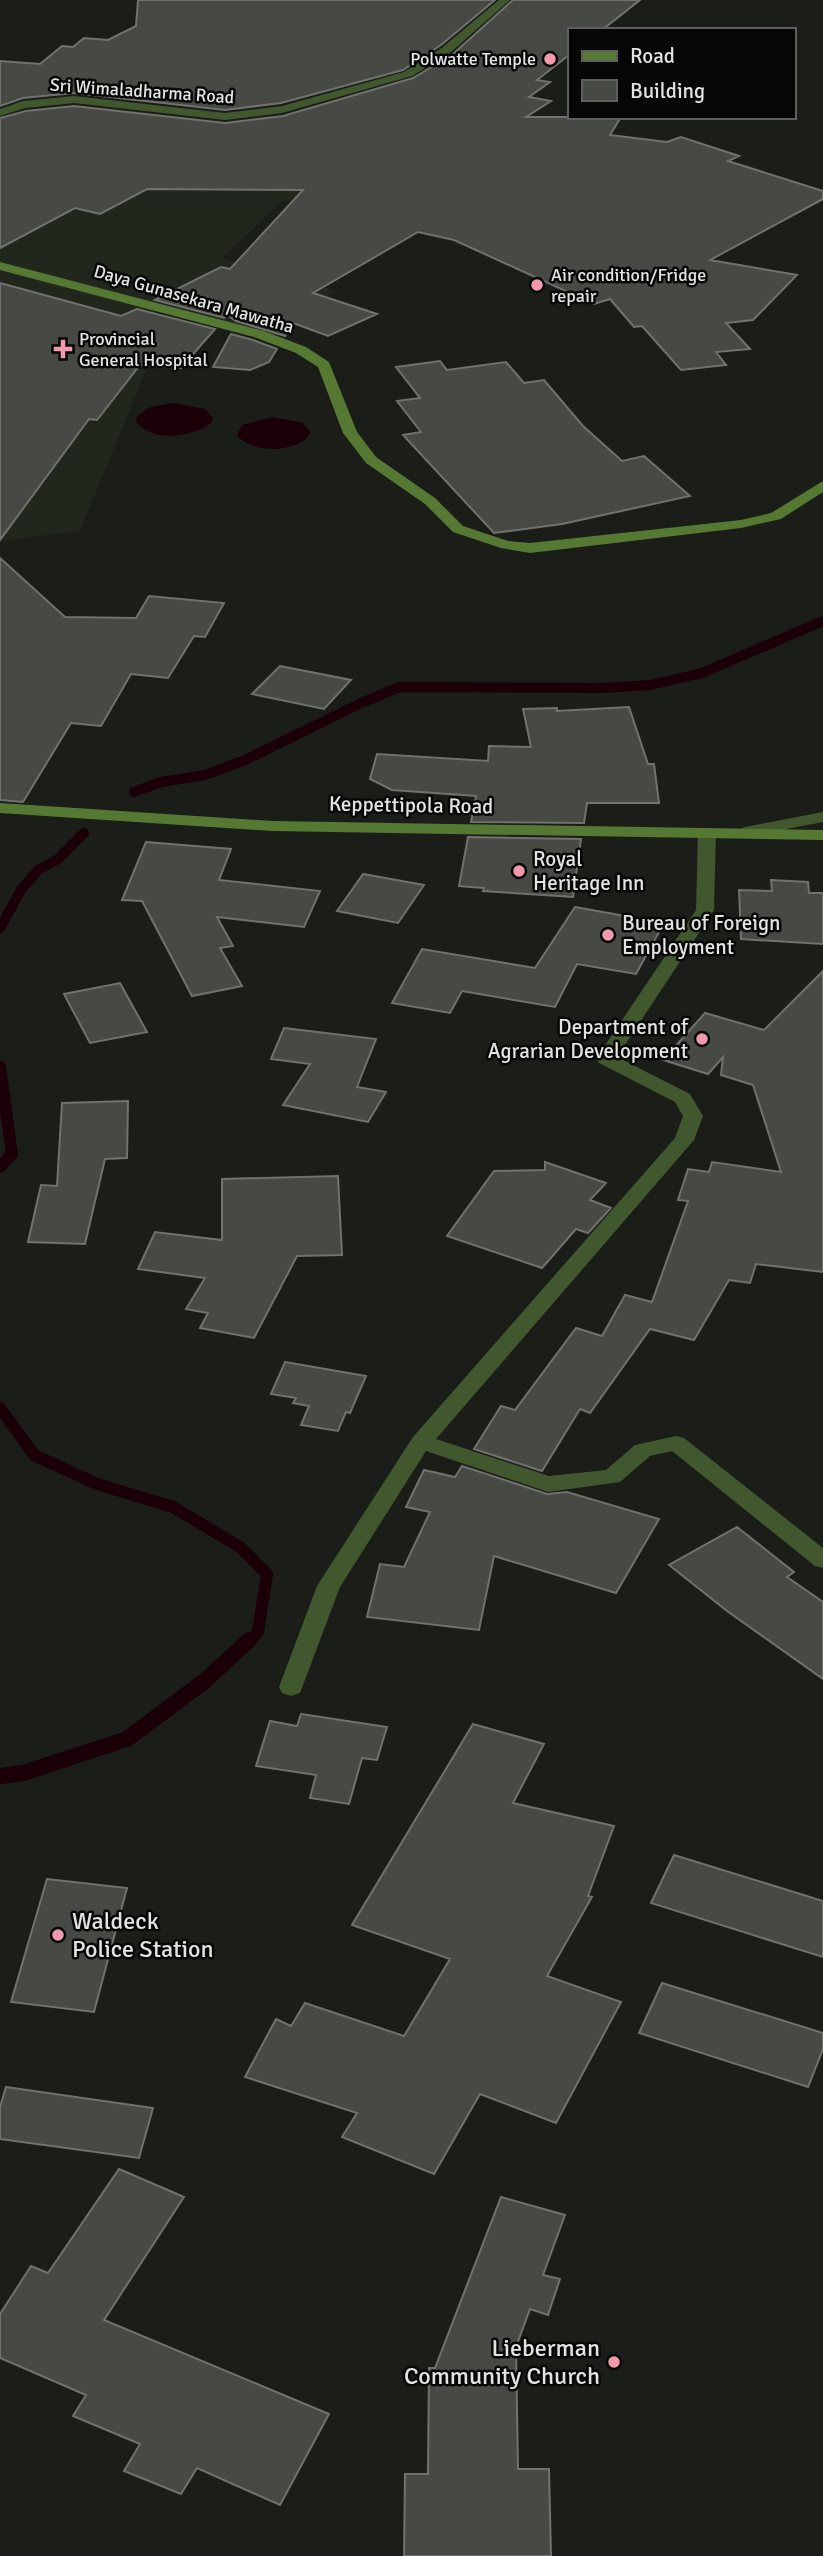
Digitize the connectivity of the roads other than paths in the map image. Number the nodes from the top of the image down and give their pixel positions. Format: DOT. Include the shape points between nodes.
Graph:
graph roads {
  1 [pos="505,0"];
  2 [pos="0,113"];
  3 [pos="0,266"];
  4 [pos="823,485"];
  5 [pos="0,808"];
  6 [pos="823,817"];
  7 [pos="745,832"];
  8 [pos="707,833"];
  9 [pos="823,835"];
  10 [pos="421,1442"];
  11 [pos="823,1560"];
  12 [pos="291,1687"];
  1 -- 2 [label="street, Sri Wimaladharma Road" via="454,45 406,74 294,108 209,116 49,100 17,104"];
  3 -- 4 [label="street, Daya Gunasekara Mawatha" via="259,334 301,350 324,365 350,433 371,460 430,501 458,529 506,545 530,548 741,524 776,516"];
  5 -- 8 [label="street, Keppettipola Road" via="273,827"];
  6 -- 7 [label="street"];
  7 -- 8 [label="street, Keppettipola Road"];
  7 -- 9 [label="street, Keppettipola Road"];
  8 -- 10 [label="street" via="705,910 606,1059 683,1098 693,1116 684,1140"];
  10 -- 11 [label="street" via="548,1484 612,1478 643,1450 676,1443"];
  10 -- 12 [label="street" via="329,1586"];
}
